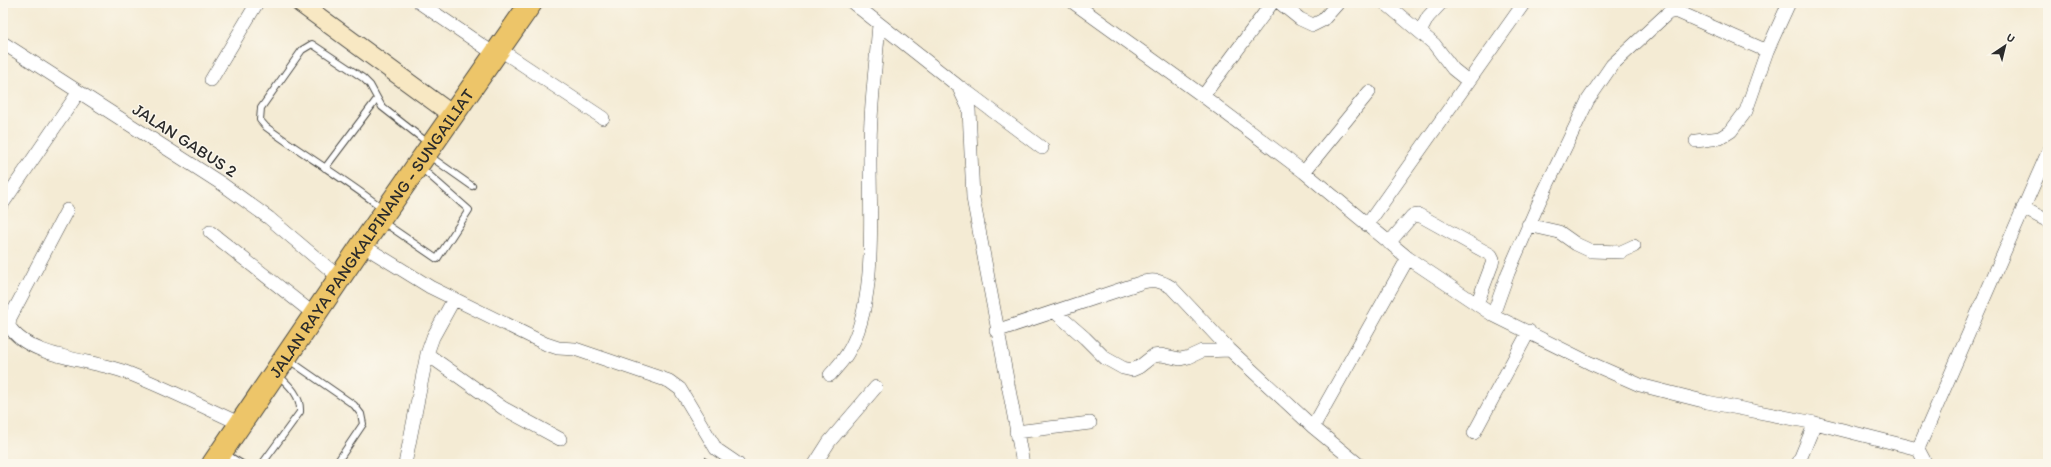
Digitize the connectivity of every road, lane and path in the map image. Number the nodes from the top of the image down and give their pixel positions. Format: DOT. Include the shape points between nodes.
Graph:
graph roads {
  1 [pos="257,3"];
  2 [pos="300,3"];
  3 [pos="420,3"];
  4 [pos="531,3"];
  5 [pos="852,3"];
  6 [pos="1074,3"];
  7 [pos="1272,3"];
  8 [pos="1280,3"];
  9 [pos="1338,3"];
  10 [pos="1385,3"];
  11 [pos="1441,3"];
  12 [pos="1524,3"];
  13 [pos="1789,3"];
  14 [pos="880,24"];
  15 [pos="1420,32"];
  16 [pos="3,44"];
  17 [pos="1767,51"];
  18 [pos="497,52"];
  19 [pos="211,80"];
  20 [pos="1468,81"];
  21 [pos="958,86"];
  22 [pos="1369,92"];
  23 [pos="78,93"];
  24 [pos="1203,96"];
  25 [pos="377,99"];
  26 [pos="454,116"];
  27 [pos="603,118"];
  28 [pos="1696,141"];
  29 [pos="1042,148"];
  30 [pos="2048,152"];
  31 [pos="426,156"];
  32 [pos="325,168"];
  33 [pos="1304,172"];
  34 [pos="472,186"];
  35 [pos="3,203"];
  36 [pos="2024,208"];
  37 [pos="67,210"];
  38 [pos="384,216"];
  39 [pos="2048,221"];
  40 [pos="1367,225"];
  41 [pos="1528,225"];
  42 [pos="210,232"];
  43 [pos="1389,243"];
  44 [pos="362,245"];
  45 [pos="1634,246"];
  46 [pos="1408,258"];
  47 [pos="340,278"];
  48 [pos="454,299"];
  49 [pos="1477,304"];
  50 [pos="1055,312"];
  51 [pos="1493,315"];
  52 [pos="315,316"];
  53 [pos="996,331"];
  54 [pos="1529,331"];
  55 [pos="1230,350"];
  56 [pos="427,354"];
  57 [pos="281,365"];
  58 [pos="830,375"];
  59 [pos="876,387"];
  60 [pos="1090,423"];
  61 [pos="1815,423"];
  62 [pos="241,424"];
  63 [pos="1313,427"];
  64 [pos="1016,432"];
  65 [pos="1474,433"];
  66 [pos="560,439"];
  67 [pos="1918,449"];
  68 [pos="217,458"];
  69 [pos="242,464"];
  70 [pos="262,464"];
  71 [pos="336,464"];
  72 [pos="404,464"];
  73 [pos="738,464"];
  74 [pos="815,464"];
  75 [pos="1022,464"];
  76 [pos="1358,464"];
  77 [pos="1798,464"];
  78 [pos="1926,464"];
  1 -- 19 [label="street"];
  2 -- 26 [label="street"];
  3 -- 18 [label="street"];
  4 -- 18 [label="highway, JALAN RAYA PANGKALPINANG - SUNGAILIAT"];
  5 -- 14 [label="street"];
  6 -- 24 [label="street"];
  7 -- 24 [label="street"];
  8 -- 9 [label="street" via="1300,19 1313,25 1323,20"];
  10 -- 15 [label="street"];
  11 -- 15 [label="street" via="1428,17"];
  12 -- 20 [label="street"];
  13 -- 17 [label="street"];
  14 -- 21 [label="street"];
  14 -- 58 [label="street" via="870,130 870,263 866,298 854,341"];
  15 -- 20 [label="street"];
  16 -- 23 [label="street, JALAN GABUS 2"];
  17 -- 28 [label="street" via="1746,111 1731,131 1720,138"];
  17 -- 41 [label="street" via="1680,12 1668,13 1627,49 1600,81 1575,125"];
  18 -- 26 [label="highway, JALAN RAYA PANGKALPINANG - SUNGAILIAT"];
  18 -- 27 [label="street"];
  20 -- 40 [label="street"];
  21 -- 29 [label="street"];
  21 -- 53 [label="street" via="969,109 972,193"];
  22 -- 33 [label="street"];
  23 -- 35 [label="street"];
  23 -- 47 [label="street, JALAN GABUS 2" via="222,184 269,218"];
  24 -- 33 [label="street"];
  25 -- 31 [label="lane"];
  25 -- 32 [label="lane"];
  25 -- 32 [label="lane" via="362,78 316,45 308,45 302,50 260,108 259,115 266,127"];
  26 -- 31 [label="highway, JALAN RAYA PANGKALPINANG - SUNGAILIAT"];
  30 -- 36 [label="street"];
  31 -- 34 [label="lane"];
  31 -- 38 [label="highway, JALAN RAYA PANGKALPINANG - SUNGAILIAT"];
  31 -- 38 [label="lane" via="469,210 437,259"];
  32 -- 38 [label="lane" via="350,184"];
  33 -- 40 [label="street"];
  36 -- 39 [label="street"];
  36 -- 67 [label="street"];
  37 -- 62 [label="street" via="10,318 9,326 13,333 51,353 106,365 128,373"];
  38 -- 44 [label="highway, JALAN RAYA PANGKALPINANG - SUNGAILIAT"];
  40 -- 43 [label="street"];
  41 -- 45 [label="street" via="1559,232 1591,251 1621,252"];
  41 -- 51 [label="street"];
  42 -- 52 [label="street"];
  43 -- 46 [label="street"];
  43 -- 49 [label="street" via="1412,216 1419,215 1486,251 1493,259"];
  44 -- 47 [label="highway, JALAN RAYA PANGKALPINANG - SUNGAILIAT"];
  44 -- 48 [label="street"];
  46 -- 49 [label="street"];
  46 -- 63 [label="street"];
  47 -- 52 [label="highway, JALAN RAYA PANGKALPINANG - SUNGAILIAT"];
  48 -- 56 [label="street" via="433,337"];
  48 -- 73 [label="street" via="552,347 575,349 669,381 680,390 716,449"];
  49 -- 51 [label="street"];
  50 -- 53 [label="street"];
  50 -- 55 [label="street" via="1105,358 1132,370 1160,354 1180,359 1202,351"];
  50 -- 55 [label="street" via="1157,280 1171,287"];
  51 -- 54 [label="street"];
  52 -- 57 [label="highway, JALAN RAYA PANGKALPINANG - SUNGAILIAT"];
  53 -- 64 [label="street"];
  54 -- 61 [label="street" via="1590,363 1640,384 1707,402"];
  54 -- 65 [label="street"];
  55 -- 63 [label="street"];
  56 -- 66 [label="street" via="503,408"];
  56 -- 72 [label="street"];
  57 -- 62 [label="highway, JALAN RAYA PANGKALPINANG - SUNGAILIAT"];
  57 -- 70 [label="lane" via="297,396 300,412"];
  57 -- 71 [label="lane" via="354,405 361,414 363,424"];
  59 -- 74 [label="street" via="829,442"];
  60 -- 64 [label="street"];
  61 -- 67 [label="street"];
  61 -- 77 [label="street"];
  62 -- 68 [label="highway, JALAN RAYA PANGKALPINANG - SUNGAILIAT"];
  63 -- 76 [label="street"];
  64 -- 75 [label="street"];
  67 -- 78 [label="street"];
  68 -- 69 [label="lane"];
}
